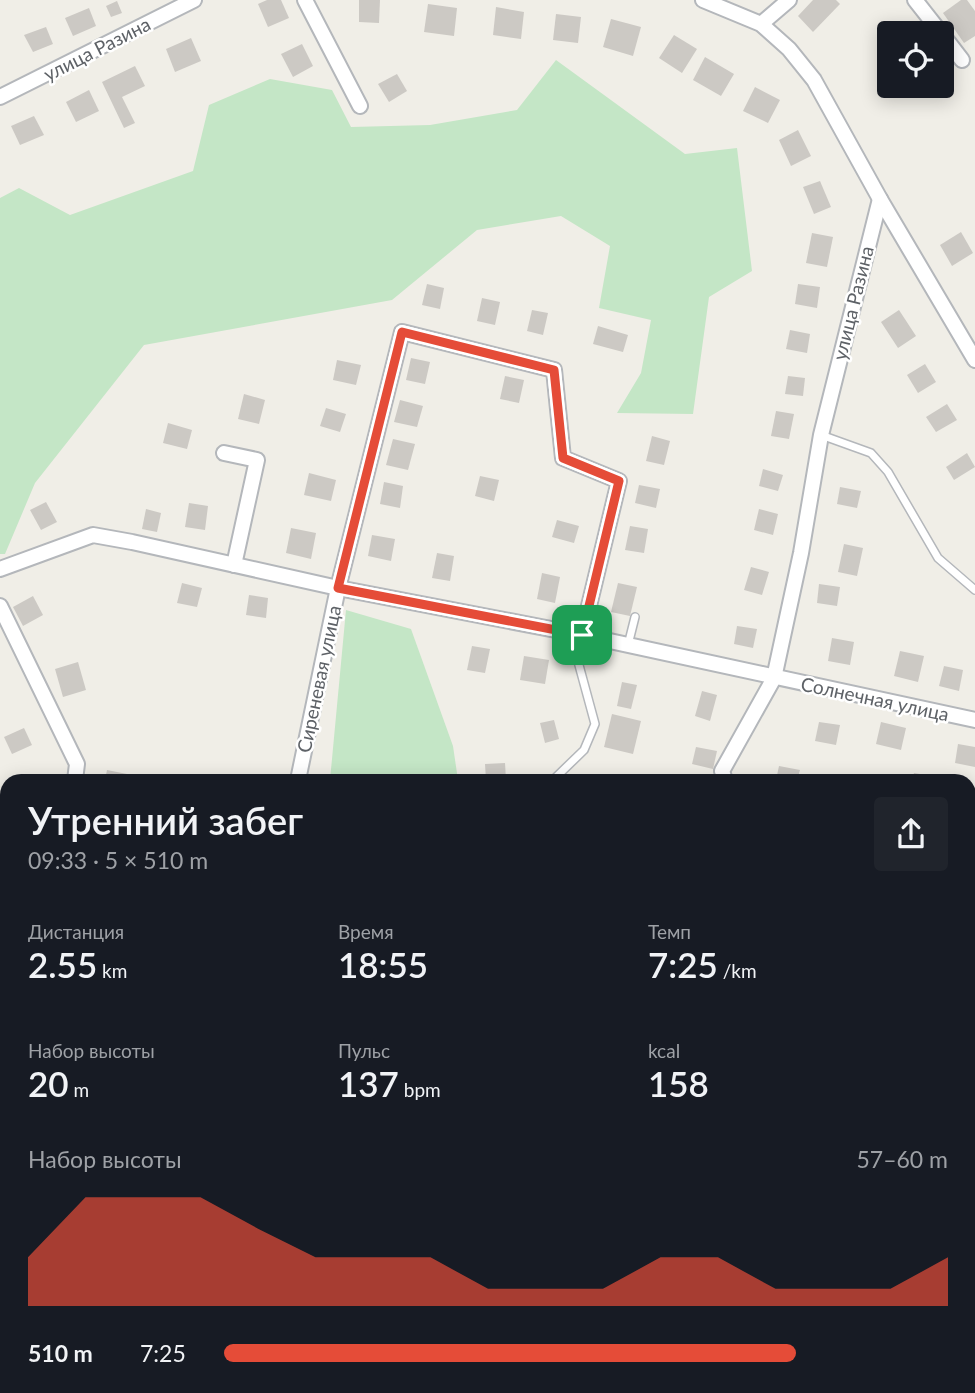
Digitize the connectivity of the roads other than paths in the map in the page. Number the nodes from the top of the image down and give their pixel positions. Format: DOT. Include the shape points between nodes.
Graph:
graph roads {
  1 [pos="194,0"];
  2 [pos="305,0"];
  3 [pos="703,0"];
  4 [pos="789,0"];
  5 [pos="915,0"];
  6 [pos="931,21"];
  7 [pos="761,24"];
  8 [pos="954,50"];
  9 [pos="962,60"];
  10 [pos="0,97"];
  11 [pos="360,106"];
  12 [pos="880,199"];
  13 [pos="975,360"];
  14 [pos="821,435"];
  15 [pos="224,453"];
  16 [pos="234,565"];
  17 [pos="0,569"];
  18 [pos="338,588"];
  19 [pos="975,590"];
  20 [pos="0,606"];
  21 [pos="635,617"];
  22 [pos="576,633"];
  23 [pos="628,645"];
  24 [pos="774,678"];
  25 [pos="975,720"];
  26 [pos="76,774"];
  27 [pos="299,774"];
  28 [pos="559,774"];
  29 [pos="723,774"];
  1 -- 10 [label="street, улица Разина"];
  2 -- 11 [label="street"];
  3 -- 7 [label="street"];
  4 -- 7 [label="street"];
  5 -- 6 [label="street"];
  7 -- 12 [label="street" via="814,80"];
  8 -- 9 [label="street"];
  12 -- 13 [label="street"];
  12 -- 14 [label="street, улица Разина"];
  14 -- 19 [label="lane" via="871,453 888,472 937,558"];
  14 -- 24 [label="street, улица Разина"];
  15 -- 16 [label="street" via="257,460"];
  16 -- 17 [label="street, Солнечная улица" via="93,535"];
  16 -- 18 [label="street, Солнечная улица"];
  18 -- 22 [label="street, Солнечная улица"];
  18 -- 22 [label="street, Сиреневая улица" via="402,332 554,370 563,458 619,481"];
  18 -- 27 [label="street, Сиреневая улица"];
  20 -- 26 [label="street" via="77,764"];
  21 -- 23 [label="lane"];
  22 -- 23 [label="street, Солнечная улица"];
  22 -- 28 [label="lane" via="594,724 584,750"];
  23 -- 24 [label="street, Солнечная улица"];
  24 -- 25 [label="street, Солнечная улица"];
  24 -- 29 [label="street, Солнечная улица"];
}
